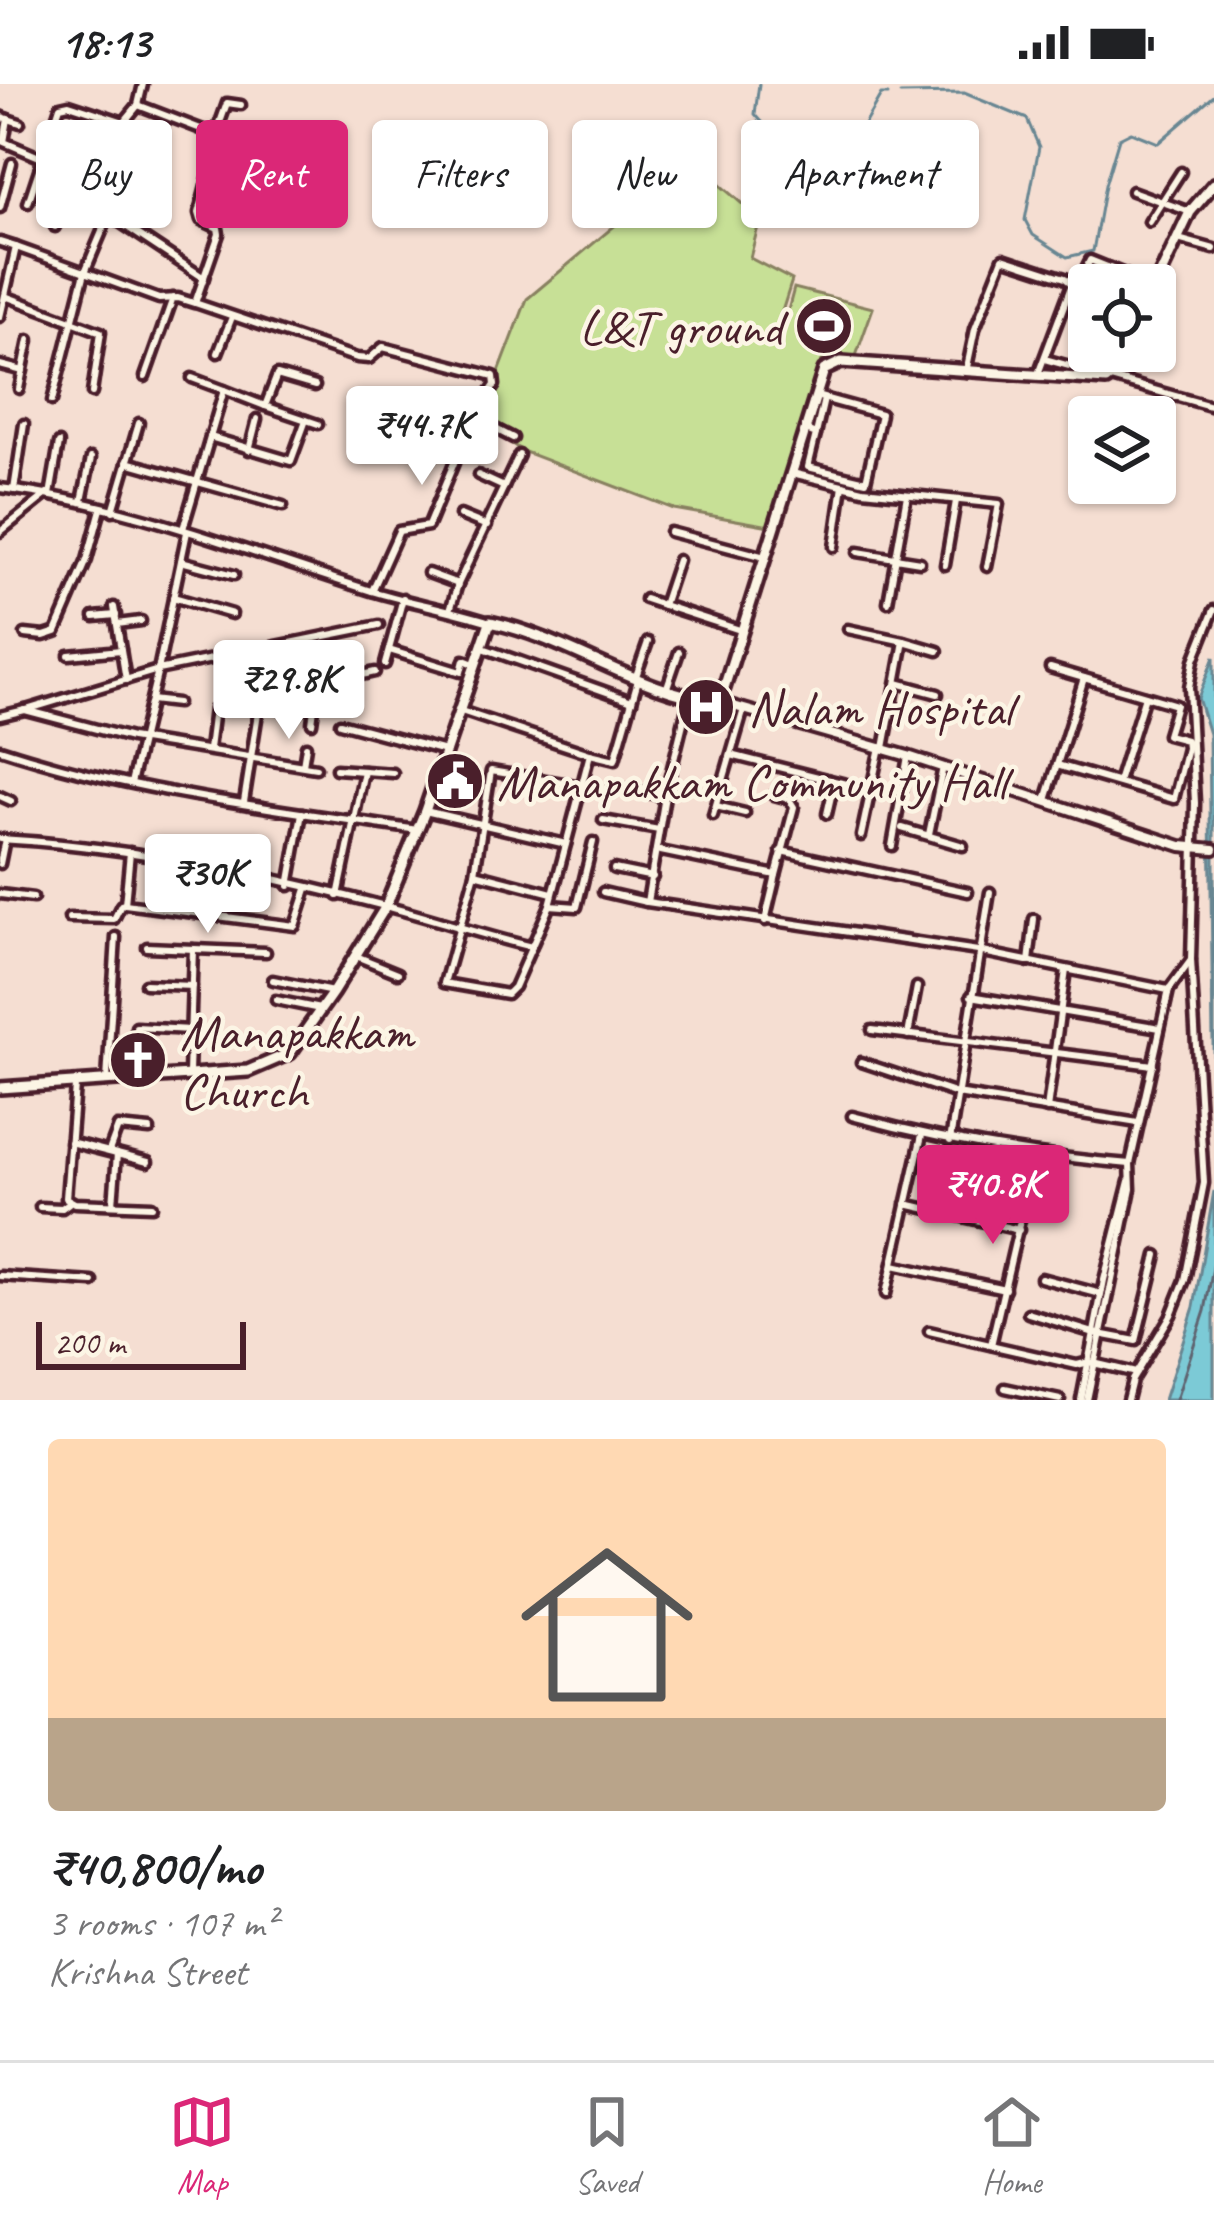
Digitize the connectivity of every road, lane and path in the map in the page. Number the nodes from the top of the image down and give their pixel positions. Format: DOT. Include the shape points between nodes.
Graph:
graph roads {
  1 [pos="143,84"];
  2 [pos="138,105"];
  3 [pos="241,105"];
  4 [pos="4,118"];
  5 [pos="55,120"];
  6 [pos="112,120"];
  7 [pos="128,120"];
  8 [pos="220,120"];
  9 [pos="20,123"];
  10 [pos="196,125"];
  11 [pos="36,152"];
  12 [pos="12,163"];
  13 [pos="1180,172"];
  14 [pos="36,178"];
  15 [pos="1214,184"];
  16 [pos="1132,191"];
  17 [pos="28,202"];
  18 [pos="1159,203"];
  19 [pos="0,208"];
  20 [pos="1190,212"];
  21 [pos="1149,222"];
  22 [pos="103,228"];
  23 [pos="130,228"];
  24 [pos="217,228"];
  25 [pos="1178,238"];
  26 [pos="0,242"];
  27 [pos="16,248"];
  28 [pos="1214,249"];
  29 [pos="1162,264"];
  30 [pos="85,272"];
  31 [pos="204,278"];
  32 [pos="5,296"];
  33 [pos="173,298"];
  34 [pos="195,303"];
  35 [pos="1068,308"];
  36 [pos="0,317"];
  37 [pos="232,317"];
  38 [pos="70,319"];
  39 [pos="29,340"];
  40 [pos="218,353"];
  41 [pos="1048,359"];
  42 [pos="0,365"];
  43 [pos="1068,365"];
  44 [pos="23,371"];
  45 [pos="966,372"];
  46 [pos="1114,372"];
  47 [pos="145,377"];
  48 [pos="192,377"];
  49 [pos="1039,377"];
  50 [pos="1111,378"];
  51 [pos="315,386"];
  52 [pos="19,389"];
  53 [pos="224,390"];
  54 [pos="92,393"];
  55 [pos="820,398"];
  56 [pos="52,401"];
  57 [pos="265,406"];
  58 [pos="1214,407"];
  59 [pos="473,417"];
  60 [pos="257,419"];
  61 [pos="305,420"];
  62 [pos="139,422"];
  63 [pos="24,424"];
  64 [pos="318,424"];
  65 [pos="811,432"];
  66 [pos="209,437"];
  67 [pos="513,438"];
  68 [pos="59,443"];
  69 [pos="249,450"];
  70 [pos="519,455"];
  71 [pos="91,458"];
  72 [pos="128,462"];
  73 [pos="792,473"];
  74 [pos="478,475"];
  75 [pos="196,482"];
  76 [pos="843,485"];
  77 [pos="505,487"];
  78 [pos="0,488"];
  79 [pos="14,490"];
  80 [pos="48,494"];
  81 [pos="907,495"];
  82 [pos="956,501"];
  83 [pos="82,502"];
  84 [pos="283,506"];
  85 [pos="102,508"];
  86 [pos="113,511"];
  87 [pos="460,515"];
  88 [pos="488,526"];
  89 [pos="185,530"];
  90 [pos="0,532"];
  91 [pos="670,532"];
  92 [pos="834,547"];
  93 [pos="858,552"];
  94 [pos="765,557"];
  95 [pos="896,558"];
  96 [pos="678,560"];
  97 [pos="181,561"];
  98 [pos="920,562"];
  99 [pos="945,565"];
  100 [pos="987,567"];
  101 [pos="428,573"];
  102 [pos="234,575"];
  103 [pos="458,584"];
  104 [pos="372,591"];
  105 [pos="173,597"];
  106 [pos="403,598"];
  107 [pos="644,599"];
  108 [pos="888,602"];
  109 [pos="663,605"];
  110 [pos="450,610"];
  111 [pos="1214,610"];
  112 [pos="232,614"];
  113 [pos="116,616"];
  114 [pos="94,617"];
  115 [pos="141,621"];
  116 [pos="490,622"];
  117 [pos="379,625"];
  118 [pos="848,629"];
  119 [pos="743,631"];
  120 [pos="25,634"];
  121 [pos="904,641"];
  122 [pos="648,642"];
  123 [pos="479,647"];
  124 [pos="268,649"];
  125 [pos="121,650"];
  126 [pos="389,650"];
  127 [pos="938,651"];
  128 [pos="679,652"];
  129 [pos="69,655"];
  130 [pos="386,664"];
  131 [pos="474,664"];
  132 [pos="1050,668"];
  133 [pos="158,670"];
  134 [pos="375,672"];
  135 [pos="638,676"];
  136 [pos="1084,678"];
  137 [pos="126,680"];
  138 [pos="897,683"];
  139 [pos="317,686"];
  140 [pos="667,687"];
  141 [pos="938,694"];
  142 [pos="690,695"];
  143 [pos="1145,696"];
  144 [pos="261,698"];
  145 [pos="151,700"];
  146 [pos="632,701"];
  147 [pos="716,701"];
  148 [pos="177,703"];
  149 [pos="214,709"];
  150 [pos="744,709"];
  151 [pos="25,710"];
  152 [pos="461,711"];
  153 [pos="0,716"];
  154 [pos="312,723"];
  155 [pos="340,723"];
  156 [pos="142,739"];
  157 [pos="306,746"];
  158 [pos="882,748"];
  159 [pos="0,749"];
  160 [pos="208,749"];
  161 [pos="445,751"];
  162 [pos="590,754"];
  163 [pos="731,755"];
  164 [pos="908,756"];
  165 [pos="254,757"];
  166 [pos="303,765"];
  167 [pos="1058,765"];
  168 [pos="943,767"];
  169 [pos="316,768"];
  170 [pos="336,769"];
  171 [pos="364,772"];
  172 [pos="393,773"];
  173 [pos="1118,782"];
  174 [pos="131,783"];
  175 [pos="834,783"];
  176 [pos="581,786"];
  177 [pos="614,787"];
  178 [pos="870,790"];
  179 [pos="774,795"];
  180 [pos="0,796"];
  181 [pos="665,796"];
  182 [pos="11,801"];
  183 [pos="244,802"];
  184 [pos="1045,803"];
  185 [pos="425,811"];
  186 [pos="302,813"];
  187 [pos="745,813"];
  188 [pos="827,814"];
  189 [pos="353,820"];
  190 [pos="603,820"];
  191 [pos="482,824"];
  192 [pos="902,828"];
  193 [pos="417,830"];
  194 [pos="658,830"];
  195 [pos="929,834"];
  196 [pos="861,836"];
  197 [pos="3,839"];
  198 [pos="592,842"];
  199 [pos="566,844"];
  200 [pos="892,846"];
  201 [pos="963,846"];
  202 [pos="1205,849"];
  203 [pos="656,850"];
  204 [pos="781,851"];
  205 [pos="130,852"];
  206 [pos="0,864"];
  207 [pos="215,867"];
  208 [pos="614,869"];
  209 [pos="475,873"];
  210 [pos="776,875"];
  211 [pos="653,877"];
  212 [pos="289,886"];
  213 [pos="307,889"];
  214 [pos="603,892"];
  215 [pos="968,892"];
  216 [pos="990,892"];
  217 [pos="0,894"];
  218 [pos="554,894"];
  219 [pos="338,896"];
  220 [pos="34,898"];
  221 [pos="647,902"];
  222 [pos="125,904"];
  223 [pos="550,905"];
  224 [pos="386,906"];
  225 [pos="208,914"];
  226 [pos="69,918"];
  227 [pos="1034,920"];
  228 [pos="764,921"];
  229 [pos="458,929"];
  230 [pos="116,938"];
  231 [pos="147,947"];
  232 [pos="194,949"];
  233 [pos="531,951"];
  234 [pos="978,951"];
  235 [pos="266,952"];
  236 [pos="356,956"];
  237 [pos="1191,960"];
  238 [pos="1028,962"];
  239 [pos="1066,970"];
  240 [pos="398,973"];
  241 [pos="273,980"];
  242 [pos="145,984"];
  243 [pos="192,986"];
  244 [pos="917,987"];
  245 [pos="1169,990"];
  246 [pos="334,992"];
  247 [pos="971,996"];
  248 [pos="276,1000"];
  249 [pos="320,1009"];
  250 [pos="1060,1011"];
  251 [pos="136,1027"];
  252 [pos="1160,1028"];
  253 [pos="190,1030"];
  254 [pos="872,1030"];
  255 [pos="908,1035"];
  256 [pos="964,1043"];
  257 [pos="1054,1053"];
  258 [pos="861,1062"];
  259 [pos="1153,1065"];
  260 [pos="189,1077"];
  261 [pos="107,1083"];
  262 [pos="75,1086"];
  263 [pos="0,1088"];
  264 [pos="957,1094"];
  265 [pos="1047,1108"];
  266 [pos="852,1116"];
  267 [pos="1139,1123"];
  268 [pos="150,1130"];
  269 [pos="922,1135"];
  270 [pos="950,1141"];
  271 [pos="70,1142"];
  272 [pos="113,1152"];
  273 [pos="1035,1156"];
  274 [pos="148,1162"];
  275 [pos="1130,1164"];
  276 [pos="70,1202"];
  277 [pos="112,1204"];
  278 [pos="907,1204"];
  279 [pos="152,1206"];
  280 [pos="40,1207"];
  281 [pos="1019,1230"];
  282 [pos="1157,1255"];
  283 [pos="893,1264"];
  284 [pos="0,1276"];
  285 [pos="1041,1279"];
  286 [pos="93,1282"];
  287 [pos="1005,1288"];
  288 [pos="886,1294"];
  289 [pos="1106,1295"];
  290 [pos="1028,1313"];
  291 [pos="929,1331"];
  292 [pos="1098,1334"];
  293 [pos="991,1346"];
  294 [pos="1092,1362"];
  295 [pos="1136,1373"];
  296 [pos="1004,1388"];
  297 [pos="1060,1400"];
  298 [pos="1084,1400"];
  299 [pos="1127,1400"];
  1 -- 2 [label="street"];
  2 -- 7 [label="street"];
  2 -- 10 [label="street"];
  3 -- 8 [label="street" via="226,103"];
  4 -- 9 [label="street"];
  4 -- 11 [label="street" via="4,142"];
  5 -- 6 [label="street" via="64,104"];
  12 -- 19 [label="street"];
  13 -- 18 [label="street"];
  14 -- 17 [label="street"];
  15 -- 20 [label="main road"];
  16 -- 18 [label="street"];
  18 -- 20 [label="street"];
  18 -- 21 [label="street"];
  20 -- 25 [label="main road"];
  22 -- 30 [label="street"];
  23 -- 31 [label="street"];
  24 -- 31 [label="street"];
  25 -- 28 [label="street"];
  25 -- 29 [label="main road"];
  26 -- 27 [label="street"];
  27 -- 30 [label="street"];
  27 -- 32 [label="street"];
  30 -- 33 [label="street"];
  30 -- 38 [label="street"];
  31 -- 34 [label="street"];
  32 -- 36 [label="street"];
  32 -- 38 [label="street"];
  33 -- 34 [label="street"];
  33 -- 47 [label="street"];
  34 -- 37 [label="street"];
  35 -- 41 [label="street"];
  37 -- 40 [label="street"];
  37 -- 59 [label="street" via="357,358 383,346 494,376"];
  38 -- 54 [label="street" via="102,336"];
  38 -- 56 [label="street"];
  39 -- 44 [label="street"];
  41 -- 43 [label="street"];
  41 -- 49 [label="street"];
  42 -- 44 [label="street"];
  44 -- 52 [label="street"];
  45 -- 49 [label="main road"];
  45 -- 49 [label="street" via="1004,258 1072,284"];
  45 -- 55 [label="main road" via="841,362 824,370"];
  46 -- 50 [label="main road"];
  48 -- 53 [label="street"];
  49 -- 50 [label="main road"];
  50 -- 58 [label="street"];
  51 -- 57 [label="street" via="277,375"];
  53 -- 57 [label="street"];
  53 -- 66 [label="street"];
  55 -- 65 [label="main road"];
  55 -- 65 [label="street" via="881,414 866,482 808,467"];
  57 -- 61 [label="street"];
  59 -- 67 [label="street"];
  59 -- 104 [label="street" via="428,526 399,531"];
  60 -- 69 [label="street"];
  61 -- 64 [label="street"];
  61 -- 69 [label="street" via="291,461"];
  62 -- 72 [label="street"];
  63 -- 79 [label="street"];
  65 -- 73 [label="main road"];
  66 -- 69 [label="street"];
  66 -- 75 [label="street"];
  68 -- 80 [label="street"];
  70 -- 77 [label="street"];
  71 -- 83 [label="street"];
  72 -- 75 [label="street"];
  72 -- 86 [label="street"];
  73 -- 76 [label="street"];
  73 -- 94 [label="main road"];
  74 -- 77 [label="street"];
  75 -- 84 [label="street"];
  75 -- 89 [label="street"];
  76 -- 81 [label="street"];
  76 -- 92 [label="street"];
  77 -- 88 [label="street"];
  78 -- 79 [label="street"];
  79 -- 80 [label="street"];
  80 -- 83 [label="street"];
  80 -- 90 [label="street"];
  81 -- 82 [label="street"];
  81 -- 95 [label="street"];
  82 -- 99 [label="street"];
  82 -- 100 [label="street" via="999,504"];
  83 -- 85 [label="street"];
  85 -- 86 [label="street"];
  85 -- 120 [label="street" via="56,632"];
  86 -- 89 [label="street"];
  87 -- 88 [label="street"];
  88 -- 103 [label="street"];
  89 -- 97 [label="street"];
  89 -- 104 [label="street"];
  91 -- 94 [label="street"];
  93 -- 95 [label="street"];
  94 -- 119 [label="main road"];
  95 -- 98 [label="street"];
  95 -- 108 [label="street"];
  96 -- 109 [label="street"];
  97 -- 102 [label="street"];
  97 -- 105 [label="street"];
  101 -- 103 [label="street"];
  103 -- 110 [label="street"];
  104 -- 106 [label="street"];
  105 -- 112 [label="street"];
  105 -- 133 [label="street"];
  106 -- 110 [label="street"];
  106 -- 126 [label="street"];
  107 -- 109 [label="street"];
  109 -- 119 [label="street"];
  110 -- 116 [label="street"];
  111 -- 202 [label="street" via="1189,687"];
  113 -- 114 [label="street"];
  113 -- 115 [label="street"];
  113 -- 125 [label="street"];
  116 -- 123 [label="main road"];
  116 -- 135 [label="main road"];
  117 -- 124 [label="street"];
  118 -- 121 [label="street"];
  119 -- 147 [label="main road"];
  121 -- 127 [label="street"];
  121 -- 138 [label="street"];
  122 -- 135 [label="street"];
  123 -- 131 [label="main road"];
  123 -- 146 [label="street"];
  124 -- 133 [label="street"];
  124 -- 144 [label="street"];
  125 -- 129 [label="street"];
  125 -- 137 [label="street"];
  126 -- 130 [label="street"];
  126 -- 131 [label="street" via="461,672 464,660"];
  128 -- 140 [label="street"];
  131 -- 152 [label="main road"];
  132 -- 136 [label="street"];
  133 -- 137 [label="street"];
  133 -- 145 [label="street"];
  134 -- 139 [label="street"];
  135 -- 140 [label="main road"];
  135 -- 146 [label="street"];
  136 -- 143 [label="street"];
  136 -- 167 [label="street"];
  137 -- 151 [label="street"];
  138 -- 141 [label="street"];
  138 -- 158 [label="street"];
  139 -- 144 [label="street"];
  139 -- 154 [label="street"];
  140 -- 142 [label="main road"];
  142 -- 147 [label="main road"];
  142 -- 181 [label="street"];
  143 -- 173 [label="street"];
  143 -- 173 [label="street" via="1176,705 1167,735 1186,740 1188,756 1174,799"];
  144 -- 165 [label="street"];
  145 -- 148 [label="street"];
  145 -- 156 [label="street"];
  146 -- 162 [label="street" via="615,760"];
  147 -- 150 [label="street"];
  149 -- 160 [label="street"];
  150 -- 158 [label="street"];
  150 -- 163 [label="street"];
  151 -- 153 [label="street"];
  151 -- 156 [label="street"];
  152 -- 161 [label="main road"];
  152 -- 162 [label="street"];
  155 -- 161 [label="street"];
  156 -- 160 [label="street"];
  156 -- 174 [label="street"];
  157 -- 166 [label="street"];
  158 -- 164 [label="street"];
  158 -- 178 [label="street"];
  159 -- 174 [label="street"];
  160 -- 165 [label="street"];
  161 -- 185 [label="main road"];
  162 -- 176 [label="street"];
  163 -- 175 [label="street"];
  163 -- 187 [label="street" via="714,810"];
  164 -- 168 [label="street"];
  164 -- 200 [label="street"];
  165 -- 166 [label="street"];
  165 -- 183 [label="street"];
  166 -- 169 [label="street"];
  167 -- 173 [label="street"];
  167 -- 184 [label="street"];
  168 -- 184 [label="street"];
  168 -- 195 [label="street"];
  170 -- 171 [label="street"];
  171 -- 172 [label="street"];
  171 -- 189 [label="street"];
  174 -- 183 [label="street"];
  175 -- 178 [label="street"];
  175 -- 188 [label="street"];
  176 -- 191 [label="street" via="491,771"];
  176 -- 199 [label="street"];
  177 -- 181 [label="street"];
  178 -- 196 [label="street"];
  179 -- 204 [label="street" via="794,807"];
  180 -- 182 [label="street"];
  181 -- 194 [label="street"];
  183 -- 186 [label="street"];
  184 -- 202 [label="street"];
  185 -- 191 [label="street"];
  185 -- 193 [label="main road"];
  186 -- 189 [label="street"];
  186 -- 212 [label="street"];
  189 -- 193 [label="street"];
  189 -- 219 [label="street"];
  190 -- 194 [label="street"];
  191 -- 199 [label="street"];
  191 -- 209 [label="street"];
  192 -- 195 [label="street"];
  193 -- 224 [label="main road"];
  194 -- 203 [label="street"];
  195 -- 201 [label="street"];
  197 -- 205 [label="street"];
  197 -- 206 [label="street"];
  198 -- 223 [label="street" via="577,907"];
  199 -- 218 [label="street"];
  202 -- 237 [label="street"];
  203 -- 210 [label="street"];
  203 -- 211 [label="street"];
  204 -- 210 [label="street"];
  204 -- 215 [label="street"];
  205 -- 207 [label="street"];
  205 -- 222 [label="street"];
  207 -- 212 [label="street"];
  207 -- 225 [label="street"];
  208 -- 211 [label="street"];
  209 -- 218 [label="street"];
  209 -- 229 [label="street"];
  210 -- 228 [label="street"];
  211 -- 221 [label="street"];
  212 -- 213 [label="street"];
  213 -- 219 [label="street"];
  213 -- 225 [label="street" via="295,926"];
  214 -- 221 [label="street"];
  216 -- 234 [label="street"];
  217 -- 220 [label="street"];
  218 -- 223 [label="street"];
  219 -- 224 [label="street"];
  221 -- 228 [label="street"];
  222 -- 225 [label="street"];
  222 -- 226 [label="street" via="114,919"];
  223 -- 233 [label="street"];
  224 -- 229 [label="street"];
  224 -- 236 [label="main road"];
  227 -- 238 [label="street"];
  228 -- 234 [label="street"];
  229 -- 233 [label="street"];
  229 -- 233 [label="street" via="444,983 507,994"];
  230 -- 261 [label="street"];
  231 -- 232 [label="street"];
  232 -- 235 [label="street"];
  232 -- 243 [label="street"];
  234 -- 238 [label="street"];
  234 -- 247 [label="street"];
  236 -- 240 [label="street"];
  236 -- 246 [label="main road"];
  237 -- 245 [label="street"];
  237 -- 295 [label="street" via="1204,1183 1184,1280"];
  238 -- 239 [label="street"];
  239 -- 245 [label="street"];
  239 -- 250 [label="street"];
  241 -- 246 [label="street"];
  242 -- 243 [label="street"];
  243 -- 253 [label="street"];
  244 -- 255 [label="street"];
  245 -- 252 [label="street"];
  246 -- 249 [label="main road"];
  247 -- 250 [label="street"];
  247 -- 256 [label="street"];
  248 -- 249 [label="street"];
  249 -- 260 [label="main road" via="290,1053 248,1071"];
  250 -- 252 [label="street"];
  250 -- 257 [label="street"];
  251 -- 253 [label="street"];
  252 -- 259 [label="street"];
  253 -- 260 [label="street"];
  254 -- 255 [label="street"];
  255 -- 256 [label="street"];
  256 -- 257 [label="street"];
  256 -- 264 [label="street"];
  257 -- 259 [label="street"];
  257 -- 265 [label="street"];
  258 -- 264 [label="street"];
  259 -- 267 [label="street"];
  260 -- 261 [label="main road"];
  261 -- 262 [label="main road"];
  262 -- 263 [label="main road"];
  262 -- 271 [label="street"];
  264 -- 265 [label="street"];
  264 -- 270 [label="street"];
  265 -- 267 [label="street"];
  266 -- 269 [label="street"];
  267 -- 275 [label="street"];
  268 -- 272 [label="street" via="118,1127"];
  269 -- 270 [label="street"];
  269 -- 278 [label="street"];
  270 -- 273 [label="street"];
  271 -- 272 [label="street"];
  271 -- 276 [label="street"];
  272 -- 274 [label="street"];
  272 -- 277 [label="street"];
  273 -- 275 [label="street"];
  273 -- 281 [label="street"];
  275 -- 289 [label="street"];
  276 -- 277 [label="street"];
  276 -- 280 [label="street"];
  277 -- 279 [label="street"];
  278 -- 281 [label="street"];
  278 -- 283 [label="street"];
  281 -- 287 [label="street"];
  282 -- 292 [label="street" via="1140,1338"];
  283 -- 287 [label="street"];
  283 -- 288 [label="street"];
  284 -- 286 [label="street"];
  285 -- 289 [label="street"];
  287 -- 293 [label="street"];
  289 -- 292 [label="street"];
  290 -- 292 [label="street"];
  291 -- 293 [label="street"];
  292 -- 294 [label="street"];
  293 -- 294 [label="street"];
  294 -- 295 [label="street"];
  294 -- 298 [label="street"];
  295 -- 299 [label="street"];
  296 -- 297 [label="street"];
}
